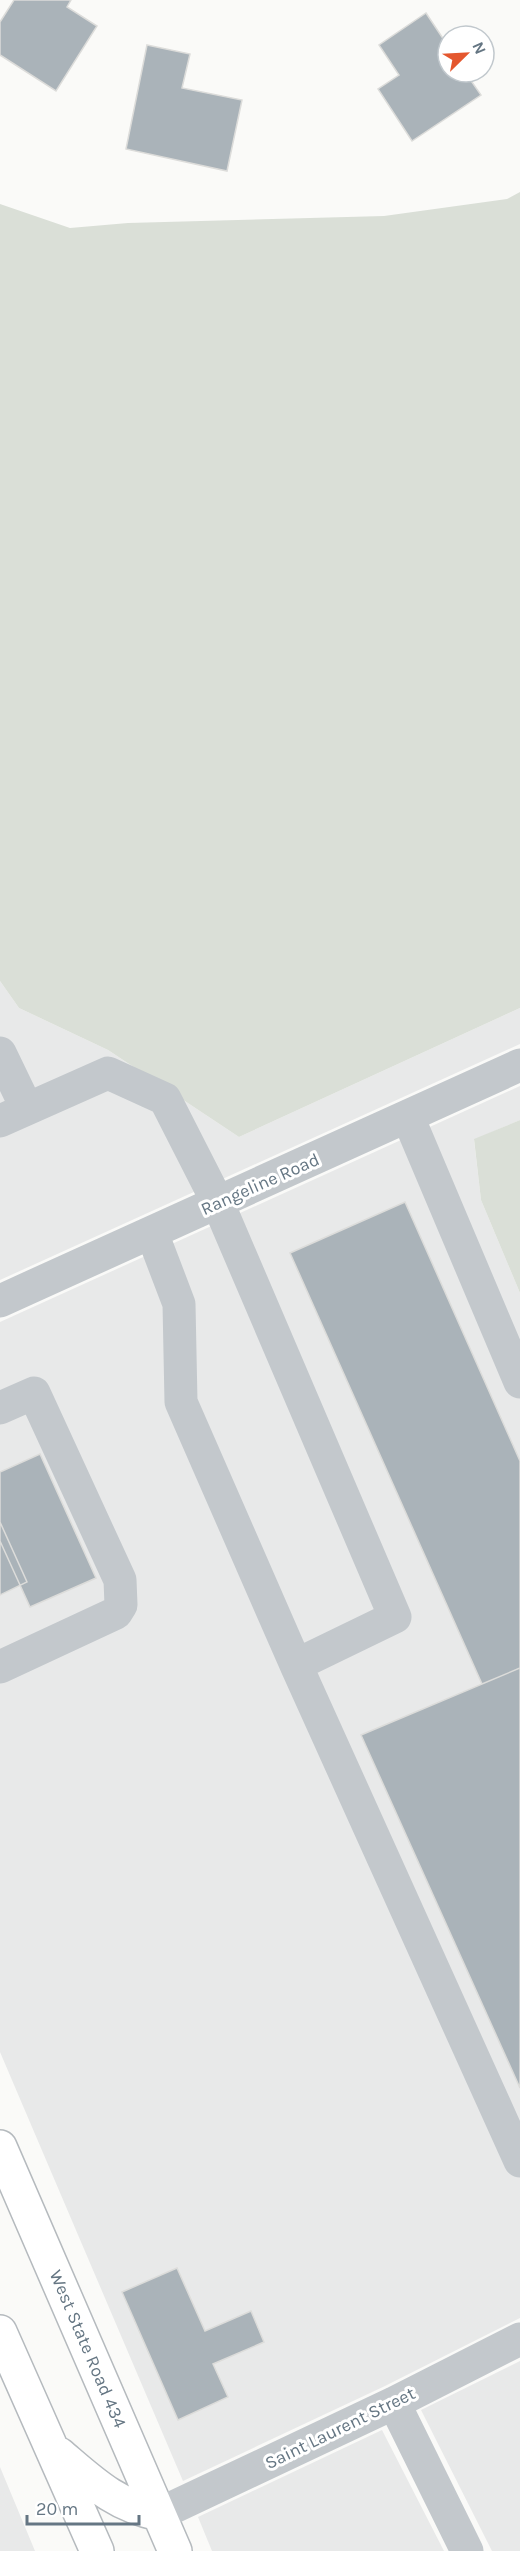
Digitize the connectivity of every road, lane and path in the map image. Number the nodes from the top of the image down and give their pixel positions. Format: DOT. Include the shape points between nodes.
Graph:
graph roads {
  1 [pos="0,1053"];
  2 [pos="520,1065"];
  3 [pos="14,1115"];
  4 [pos="408,1117"];
  5 [pos="218,1203"];
  6 [pos="152,1233"];
  7 [pos="0,1301"];
  8 [pos="520,1382"];
  9 [pos="0,1408"];
  10 [pos="296,1665"];
  11 [pos="0,1666"];
  12 [pos="0,2146"];
  13 [pos="520,2161"];
  14 [pos="0,2332"];
  15 [pos="520,2339"];
  16 [pos="394,2403"];
  17 [pos="53,2449"];
  18 [pos="159,2514"];
  19 [pos="97,2551"];
  20 [pos="176,2551"];
  21 [pos="467,2551"];
  1 -- 3 [label="street"];
  2 -- 4 [label="street, Rangeline Road"];
  3 -- 5 [label="street" via="108,1073 165,1099"];
  4 -- 5 [label="street, Rangeline Road"];
  4 -- 8 [label="street"];
  5 -- 6 [label="street, Rangeline Road"];
  5 -- 10 [label="street" via="395,1617"];
  6 -- 7 [label="street, Rangeline Road"];
  6 -- 10 [label="street" via="179,1304 181,1402"];
  9 -- 11 [label="street" via="34,1393 120,1580 121,1605 116,1613"];
  10 -- 13 [label="street"];
  12 -- 18 [label="main road, West State Road 434"];
  14 -- 17 [label="main road"];
  15 -- 16 [label="street, Saint Laurent Street"];
  16 -- 18 [label="street, Saint Laurent Street"];
  16 -- 21 [label="street"];
  17 -- 18 [label="main road" via="106,2493 136,2509"];
  17 -- 19 [label="main road"];
  18 -- 20 [label="main road, West State Road 434"];
}
